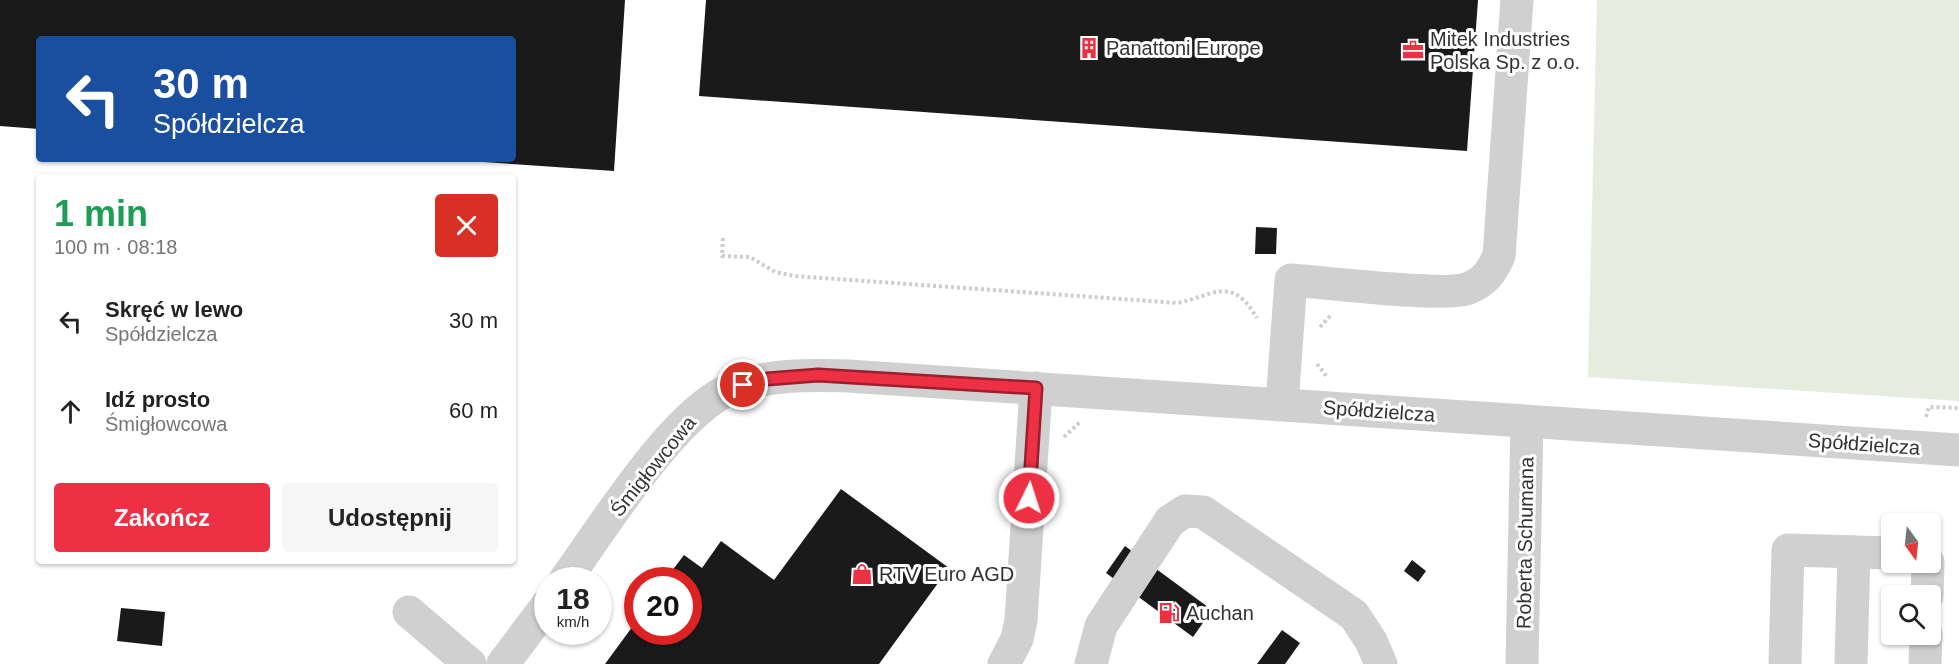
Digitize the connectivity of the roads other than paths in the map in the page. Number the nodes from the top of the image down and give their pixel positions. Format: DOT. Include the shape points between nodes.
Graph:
graph roads {
  1 [pos="1517,0"];
  2 [pos="799,376"];
  3 [pos="1036,388"];
  4 [pos="1282,405"];
  5 [pos="1527,422"];
  6 [pos="1959,450"];
  7 [pos="1854,552"];
  8 [pos="1881,553"];
  9 [pos="574,567"];
  10 [pos="409,612"];
  11 [pos="534,623"];
  12 [pos="1101,626"];
  13 [pos="1926,645"];
  14 [pos="470,664"];
  15 [pos="504,664"];
  16 [pos="1004,664"];
  17 [pos="1069,664"];
  18 [pos="1092,664"];
  19 [pos="1381,664"];
  20 [pos="1522,664"];
  21 [pos="1785,664"];
  22 [pos="1851,664"];
  23 [pos="1925,664"];
  1 -- 4 [label="street" via="1499,256 1488,278 1467,289 1435,290 1291,280"];
  2 -- 3 [label="street, Spółdzielcza"];
  2 -- 9 [label="street, Śmigłowcowa" via="736,387 696,411 659,452"];
  3 -- 4 [label="street, Spółdzielcza"];
  3 -- 16 [label="street" via="1020,627"];
  4 -- 5 [label="street, Spółdzielcza"];
  5 -- 6 [label="street, Spółdzielcza"];
  5 -- 20 [label="street, Roberta Schumana"];
  7 -- 8 [label="street"];
  7 -- 21 [label="street" via="1788,550"];
  7 -- 22 [label="street"];
  10 -- 14 [label="street"];
  11 -- 15 [label="street"];
  12 -- 17 [label="street"];
  12 -- 18 [label="street"];
  12 -- 19 [label="street" via="1170,521 1185,511 1203,512 1354,615"];
  13 -- 23 [label="street"];
}
